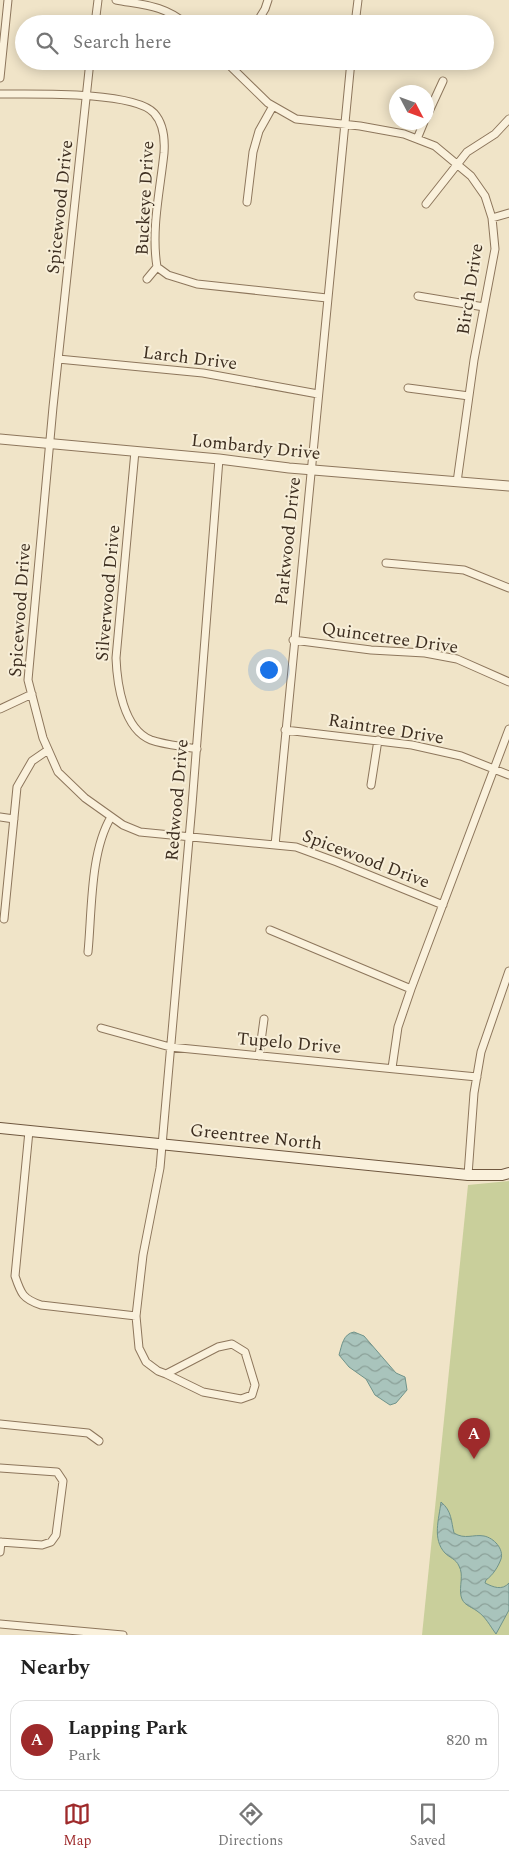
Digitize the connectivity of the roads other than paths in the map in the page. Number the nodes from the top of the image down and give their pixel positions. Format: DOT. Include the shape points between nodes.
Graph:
graph roads {
  1 [pos="8,0"];
  2 [pos="98,0"];
  3 [pos="116,0"];
  4 [pos="268,0"];
  5 [pos="358,0"];
  6 [pos="96,15"];
  7 [pos="174,15"];
  8 [pos="262,15"];
  9 [pos="356,15"];
  10 [pos="89,70"];
  11 [pos="234,70"];
  12 [pos="350,70"];
  13 [pos="0,78"];
  14 [pos="443,81"];
  15 [pos="0,94"];
  16 [pos="87,96"];
  17 [pos="434,101"];
  18 [pos="273,106"];
  19 [pos="509,119"];
  20 [pos="344,125"];
  21 [pos="421,130"];
  22 [pos="417,139"];
  23 [pos="457,165"];
  24 [pos="247,202"];
  25 [pos="426,204"];
  26 [pos="509,213"];
  27 [pos="492,218"];
  28 [pos="157,267"];
  29 [pos="147,279"];
  30 [pos="418,296"];
  31 [pos="327,298"];
  32 [pos="484,307"];
  33 [pos="58,359"];
  34 [pos="408,388"];
  35 [pos="318,394"];
  36 [pos="469,396"];
  37 [pos="0,439"];
  38 [pos="49,444"];
  39 [pos="135,451"];
  40 [pos="219,459"];
  41 [pos="310,470"];
  42 [pos="457,482"];
  43 [pos="509,486"];
  44 [pos="386,562"];
  45 [pos="509,588"];
  46 [pos="293,640"];
  47 [pos="509,682"];
  48 [pos="32,694"];
  49 [pos="0,709"];
  50 [pos="509,729"];
  51 [pos="285,730"];
  52 [pos="378,740"];
  53 [pos="197,749"];
  54 [pos="48,750"];
  55 [pos="494,769"];
  56 [pos="509,775"];
  57 [pos="371,785"];
  58 [pos="112,817"];
  59 [pos="0,818"];
  60 [pos="14,819"];
  61 [pos="189,836"];
  62 [pos="275,845"];
  63 [pos="443,905"];
  64 [pos="4,918"];
  65 [pos="270,930"];
  66 [pos="88,952"];
  67 [pos="509,971"];
  68 [pos="411,989"];
  69 [pos="264,1019"];
  70 [pos="101,1028"];
  71 [pos="170,1047"];
  72 [pos="259,1056"];
  73 [pos="392,1068"];
  74 [pos="477,1077"];
  75 [pos="0,1128"];
  76 [pos="29,1131"];
  77 [pos="162,1144"];
  78 [pos="509,1173"];
  79 [pos="468,1175"];
  80 [pos="136,1316"];
  81 [pos="166,1374"];
  82 [pos="0,1424"];
  83 [pos="99,1441"];
  84 [pos="0,1468"];
  85 [pos="0,1542"];
  86 [pos="0,1552"];
  87 [pos="0,1624"];
  88 [pos="123,1635"];
  1 -- 13 [label="street"];
  2 -- 6 [label="street"];
  3 -- 7 [label="street" via="162,8"];
  4 -- 8 [label="street"];
  5 -- 9 [label="street"];
  10 -- 16 [label="street, Spicewood Drive"];
  11 -- 18 [label="street, Birch Drive"];
  12 -- 20 [label="street, Parkwood Drive"];
  14 -- 17 [label="street"];
  15 -- 16 [label="street, Buckeye Drive"];
  16 -- 28 [label="street, Buckeye Drive" via="130,102 153,112 163,129 164,150 155,224"];
  16 -- 33 [label="street, Spicewood Drive"];
  18 -- 20 [label="street, Birch Drive" via="296,119"];
  18 -- 24 [label="street" via="255,145"];
  19 -- 23 [label="street" via="495,134 467,152"];
  20 -- 22 [label="street, Birch Drive"];
  20 -- 31 [label="street, Parkwood Drive"];
  21 -- 22 [label="street"];
  22 -- 23 [label="street, Birch Drive" via="435,146"];
  23 -- 25 [label="street"];
  23 -- 27 [label="street, Birch Drive" via="471,176 485,196"];
  26 -- 27 [label="street"];
  27 -- 32 [label="street, Birch Drive" via="495,249"];
  28 -- 29 [label="street, Buckeye Drive"];
  28 -- 31 [label="street, Buckeye Drive" via="168,275 196,284"];
  30 -- 32 [label="street"];
  31 -- 35 [label="street, Parkwood Drive"];
  32 -- 36 [label="street, Birch Drive"];
  33 -- 35 [label="street, Larch Drive" via="203,373"];
  33 -- 38 [label="street, Spicewood Drive"];
  34 -- 36 [label="street"];
  35 -- 41 [label="street, Parkwood Drive"];
  36 -- 42 [label="street, Birch Drive"];
  37 -- 38 [label="street, Lombardy Drive"];
  38 -- 39 [label="street, Lombardy Drive"];
  38 -- 48 [label="street, Spicewood Drive" via="28,680"];
  39 -- 40 [label="street, Lombardy Drive"];
  39 -- 53 [label="street, Silverwood Drive" via="116,658 117,684 128,717 137,730 150,739"];
  40 -- 41 [label="street, Lombardy Drive"];
  40 -- 53 [label="street, Redwood Drive"];
  41 -- 42 [label="street, Lombardy Drive"];
  41 -- 46 [label="street, Parkwood Drive"];
  42 -- 43 [label="street, Lombardy Drive"];
  44 -- 45 [label="street" via="464,570"];
  46 -- 47 [label="street, Quincetree Drive" via="457,659"];
  46 -- 51 [label="street, Parkwood Drive"];
  48 -- 49 [label="street"];
  48 -- 54 [label="street, Spicewood Drive"];
  50 -- 55 [label="street"];
  51 -- 52 [label="street, Raintree Drive"];
  51 -- 62 [label="street, Parkwood Drive"];
  52 -- 55 [label="street, Raintree Drive" via="453,754"];
  52 -- 57 [label="street"];
  53 -- 61 [label="street, Redwood Drive"];
  54 -- 58 [label="street, Spicewood Drive" via="58,772 85,798"];
  54 -- 60 [label="street" via="32,760 17,787"];
  55 -- 56 [label="street, Raintree Drive"];
  55 -- 63 [label="street"];
  58 -- 61 [label="street, Spicewood Drive" via="140,832"];
  58 -- 66 [label="street" via="97,850"];
  59 -- 60 [label="street"];
  60 -- 64 [label="street"];
  61 -- 62 [label="street, Spicewood Drive"];
  61 -- 71 [label="street, Redwood Drive"];
  62 -- 63 [label="street, Spicewood Drive" via="296,847"];
  63 -- 68 [label="street"];
  65 -- 68 [label="street"];
  67 -- 74 [label="street" via="481,1052"];
  68 -- 73 [label="street" via="398,1028"];
  69 -- 72 [label="street"];
  70 -- 71 [label="street, Tupelo Drive"];
  71 -- 72 [label="street, Tupelo Drive"];
  71 -- 77 [label="street, Redwood Drive"];
  72 -- 73 [label="street, Tupelo Drive"];
  73 -- 74 [label="street, Tupelo Drive"];
  74 -- 79 [label="street"];
  75 -- 76 [label="main road, Greentree North"];
  76 -- 77 [label="main road, Greentree North"];
  76 -- 80 [label="street" via="15,1276 22,1296 41,1306"];
  77 -- 79 [label="main road, Greentree North"];
  77 -- 80 [label="street, Redwood Drive"];
  78 -- 79 [label="main road, Greentree North"];
  80 -- 81 [label="street, Redwood Drive" via="139,1348 146,1362"];
  81 -- 81 [label="street, Redwood Drive" via="203,1392 241,1399 252,1395 255,1385 245,1352 232,1344 218,1346"];
  82 -- 83 [label="street" via="88,1433"];
  84 -- 85 [label="street" via="57,1472 63,1481 56,1535 51,1542 42,1545"];
  85 -- 86 [label="street"];
  87 -- 88 [label="street"];
}
